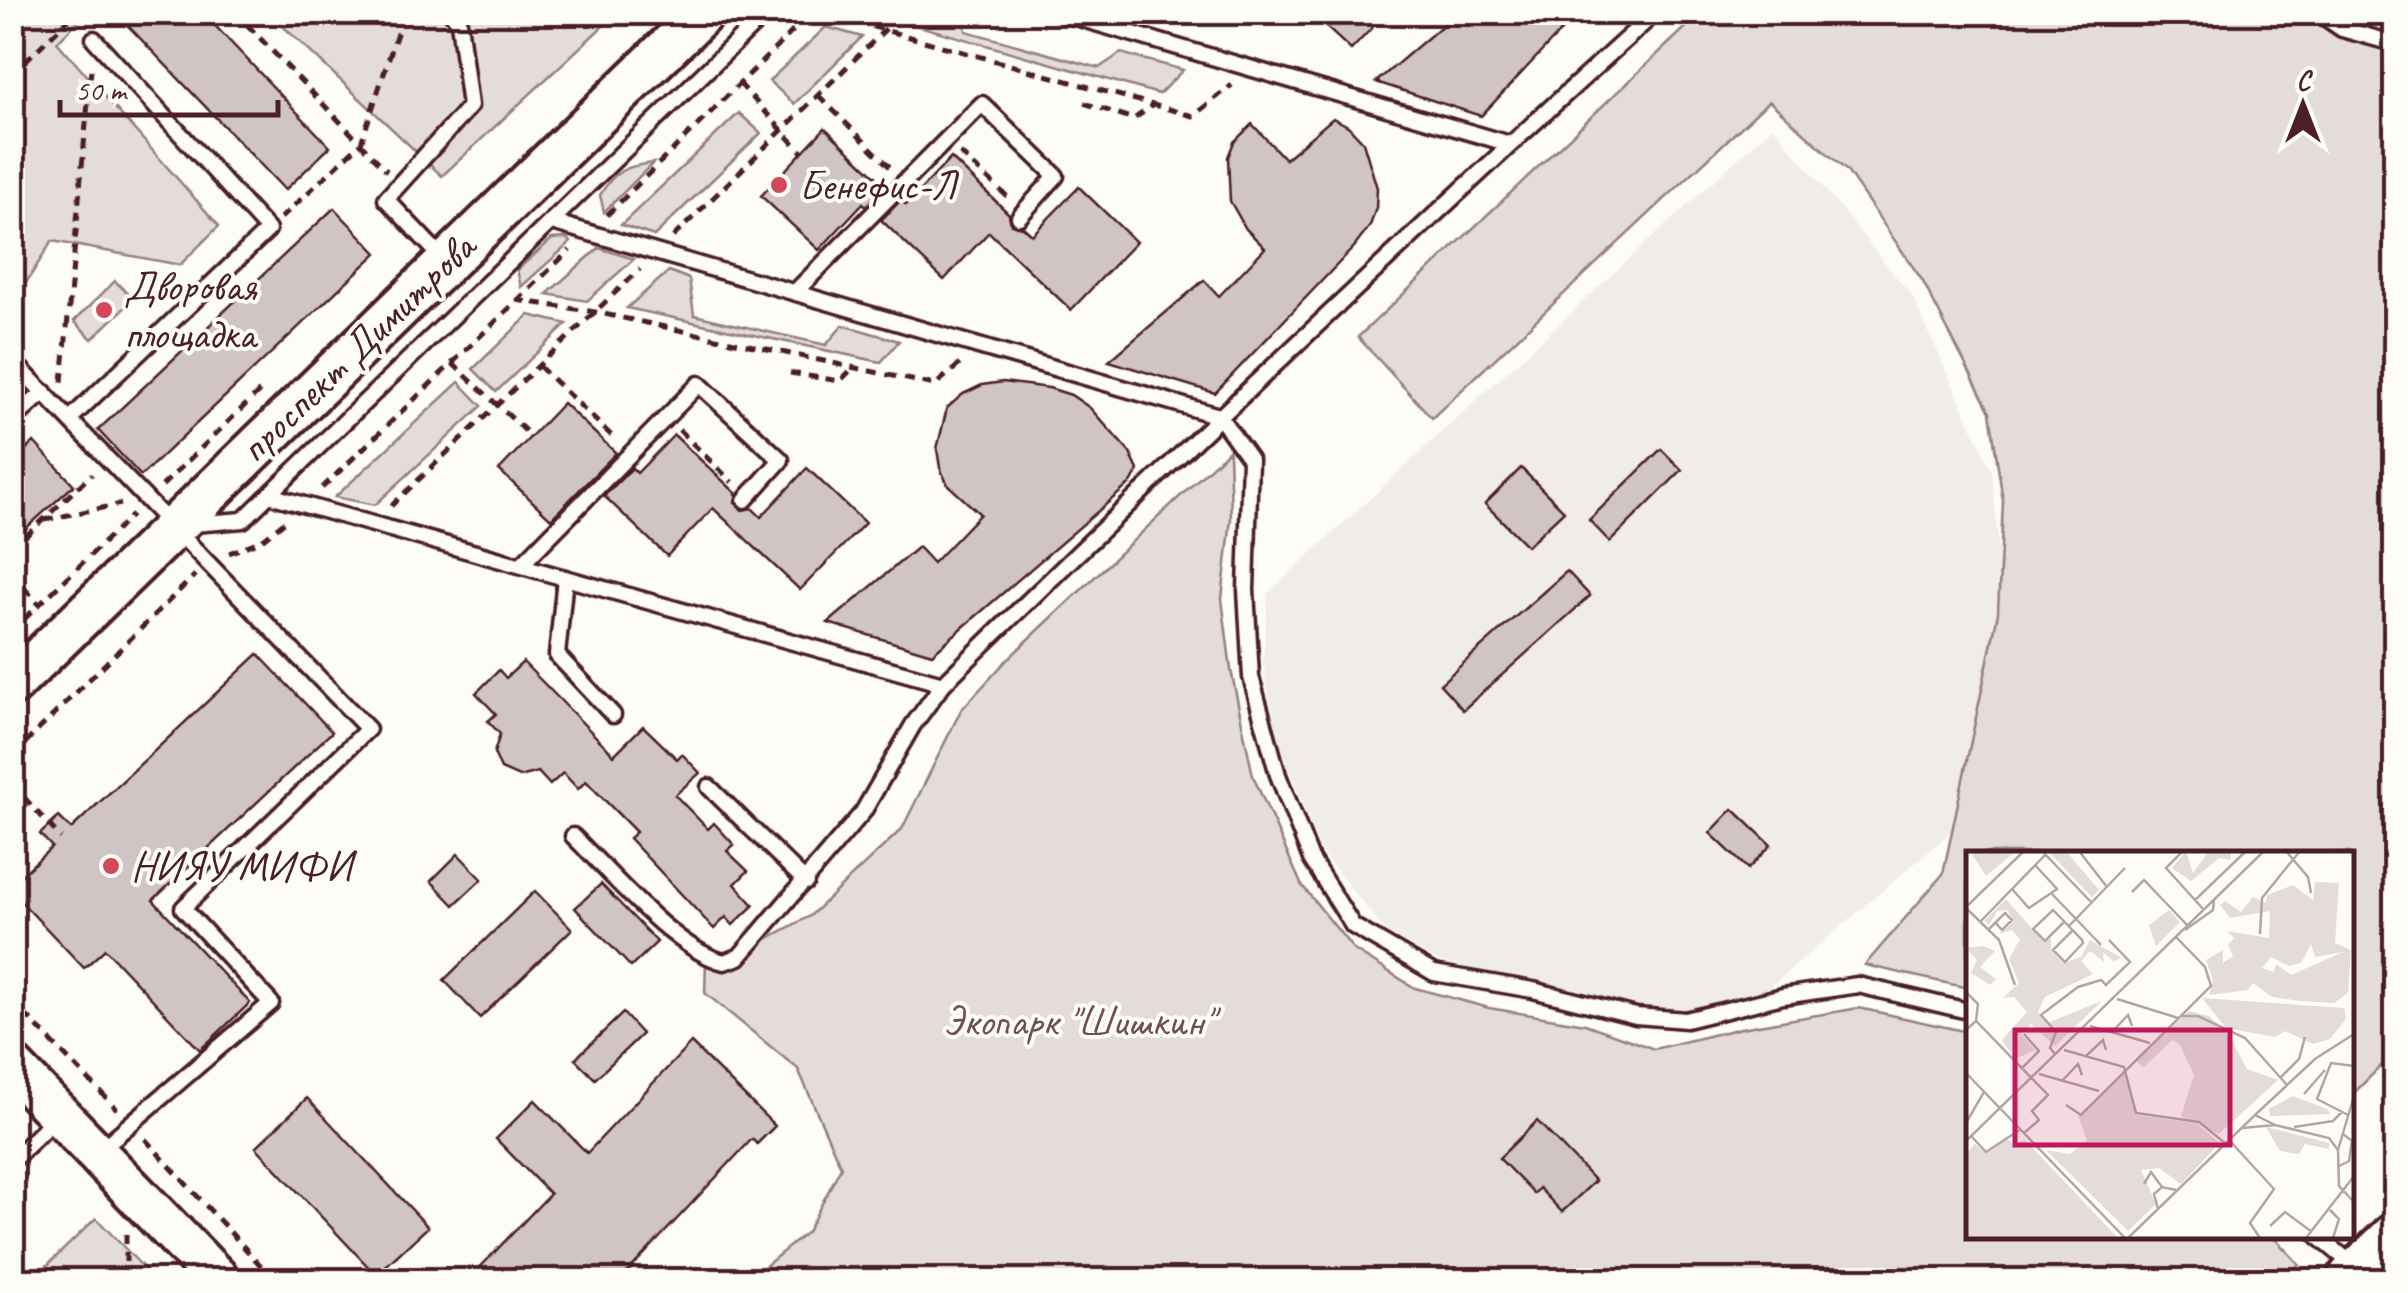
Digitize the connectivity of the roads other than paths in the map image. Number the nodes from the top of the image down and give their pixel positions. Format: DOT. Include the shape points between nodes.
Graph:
graph roads {
  1 [pos="451,12"];
  2 [pos="704,12"];
  3 [pos="767,12"];
  4 [pos="1058,12"];
  5 [pos="1656,12"];
  6 [pos="2317,12"];
  7 [pos="1086,16"];
  8 [pos="94,39"];
  9 [pos="2396,44"];
  10 [pos="1510,144"];
  11 [pos="1021,214"];
  12 [pos="552,222"];
  13 [pos="446,262"];
  14 [pos="796,291"];
  15 [pos="12,360"];
  16 [pos="44,392"];
  17 [pos="1219,416"];
  18 [pos="70,419"];
  19 [pos="12,420"];
  20 [pos="269,495"];
  21 [pos="746,499"];
  22 [pos="162,512"];
  23 [pos="520,565"];
  24 [pos="564,578"];
  25 [pos="943,684"];
  26 [pos="12,685"];
  27 [pos="612,715"];
  28 [pos="709,787"];
  29 [pos="573,836"];
  30 [pos="806,882"];
  31 [pos="1966,1011"];
  32 [pos="12,1066"];
  33 [pos="60,1113"];
  34 [pos="97,1152"];
  35 [pos="12,1161"];
  36 [pos="2322,1238"];
  37 [pos="2370,1264"];
  38 [pos="220,1280"];
  1 -- 13 [label="lane" via="459,22 470,106 386,199"];
  2 -- 13 [label="main road, проспект Димитрова"];
  3 -- 12 [label="lane"];
  4 -- 7 [label="lane"];
  5 -- 10 [label="lane"];
  6 -- 9 [label="lane" via="2342,29"];
  7 -- 10 [label="lane"];
  8 -- 18 [label="lane" via="268,230"];
  10 -- 17 [label="lane"];
  11 -- 14 [label="lane" via="1056,176 982,104"];
  12 -- 14 [label="lane"];
  12 -- 20 [label="lane"];
  13 -- 22 [label="main road, проспект Димитрова"];
  14 -- 17 [label="lane"];
  15 -- 16 [label="lane"];
  16 -- 18 [label="lane"];
  16 -- 19 [label="lane"];
  17 -- 25 [label="lane"];
  17 -- 31 [label="lane" via="1250,459 1250,677 1311,859 1353,926 1434,973 1636,1016 1686,1020 1858,985"];
  18 -- 22 [label="lane"];
  20 -- 22 [label="lane" via="243,520"];
  20 -- 23 [label="lane"];
  21 -- 23 [label="lane" via="781,460 699,384"];
  22 -- 26 [label="main road, проспект Димитрова"];
  22 -- 34 [label="lane" via="368,729 184,908 271,1003"];
  23 -- 24 [label="lane"];
  24 -- 25 [label="lane"];
  24 -- 27 [label="lane" via="556,656"];
  25 -- 30 [label="lane" via="862,812"];
  28 -- 30 [label="lane"];
  29 -- 30 [label="lane" via="656,918 724,962 738,957"];
  32 -- 33 [label="main road"];
  33 -- 34 [label="main road"];
  33 -- 35 [label="lane"];
  34 -- 38 [label="main road"];
  36 -- 37 [label="lane"];
}
